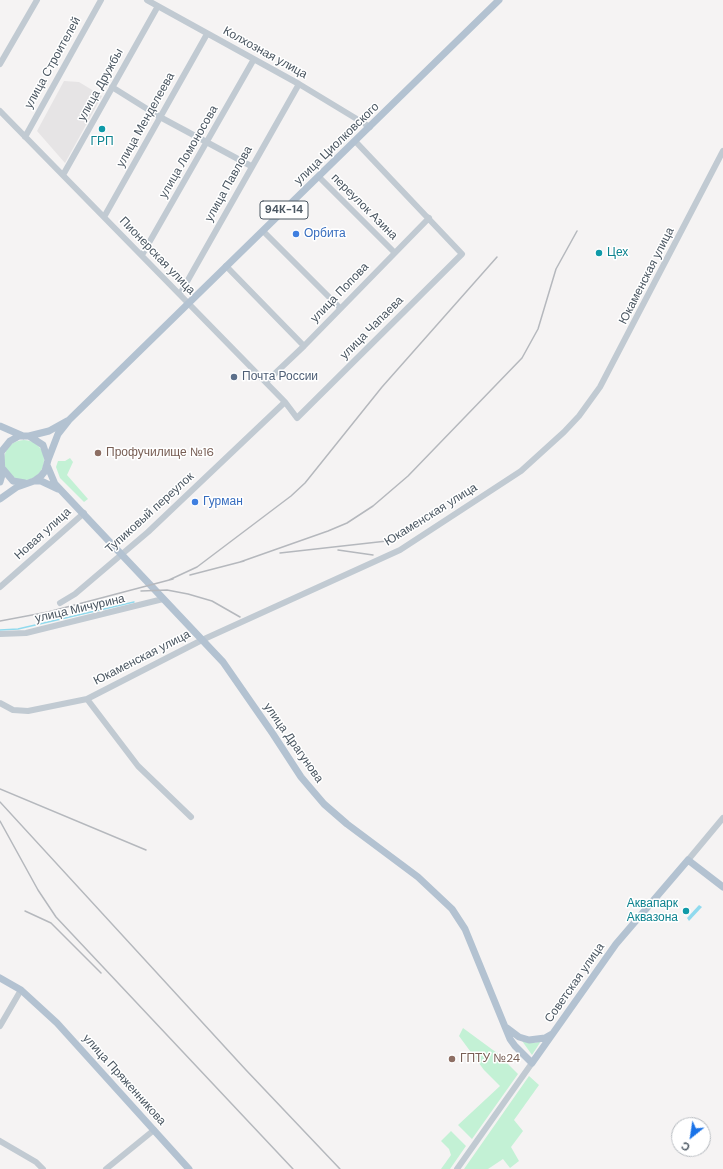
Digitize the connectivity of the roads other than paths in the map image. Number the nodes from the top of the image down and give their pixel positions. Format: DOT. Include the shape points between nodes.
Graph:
graph roads {
  1 [pos="37,0"];
  2 [pos="101,0"];
  3 [pos="147,0"];
  4 [pos="499,0"];
  5 [pos="158,6"];
  6 [pos="207,34"];
  7 [pos="254,59"];
  8 [pos="0,64"];
  9 [pos="299,84"];
  10 [pos="112,87"];
  11 [pos="0,111"];
  12 [pos="160,117"];
  13 [pos="370,127"];
  14 [pos="25,137"];
  15 [pos="355,141"];
  16 [pos="207,142"];
  17 [pos="723,151"];
  18 [pos="251,166"];
  19 [pos="63,175"];
  20 [pos="319,177"];
  21 [pos="104,217"];
  22 [pos="429,218"];
  23 [pos="263,231"];
  24 [pos="394,252"];
  25 [pos="142,255"];
  26 [pos="226,266"];
  27 [pos="180,294"];
  28 [pos="188,303"];
  29 [pos="340,308"];
  30 [pos="304,346"];
  31 [pos="266,382"];
  32 [pos="285,402"];
  33 [pos="297,418"];
  34 [pos="69,420"];
  35 [pos="0,426"];
  36 [pos="26,436"];
  37 [pos="0,455"];
  38 [pos="47,463"];
  39 [pos="2,468"];
  40 [pos="34,481"];
  41 [pos="0,482"];
  42 [pos="26,483"];
  43 [pos="65,494"];
  44 [pos="0,499"];
  45 [pos="84,513"];
  46 [pos="121,553"];
  47 [pos="0,587"];
  48 [pos="163,599"];
  49 [pos="60,603"];
  50 [pos="0,634"];
  51 [pos="202,640"];
  52 [pos="87,698"];
  53 [pos="0,703"];
  54 [pos="191,817"];
  55 [pos="723,818"];
  56 [pos="688,860"];
  57 [pos="723,886"];
  58 [pos="0,978"];
  59 [pos="0,983"];
  60 [pos="20,992"];
  61 [pos="0,1026"];
  62 [pos="504,1026"];
  63 [pos="553,1033"];
  64 [pos="532,1063"];
  65 [pos="154,1130"];
  66 [pos="0,1141"];
  67 [pos="43,1169"];
  68 [pos="106,1169"];
  69 [pos="189,1169"];
  70 [pos="457,1169"];
  1 -- 8 [label="street"];
  2 -- 14 [label="street, улица Строителей"];
  3 -- 5 [label="street, Колхозная улица"];
  4 -- 13 [label="main road, улица Циолковского / 94К-14"];
  5 -- 6 [label="street, Колхозная улица"];
  5 -- 10 [label="street, улица Дружбы"];
  6 -- 7 [label="street, Колхозная улица"];
  6 -- 12 [label="street, улица Менделеева"];
  7 -- 9 [label="street, Колхозная улица"];
  7 -- 16 [label="street, улица Ломоносова"];
  9 -- 13 [label="street, Колхозная улица"];
  9 -- 18 [label="street, улица Павлова"];
  10 -- 12 [label="street"];
  10 -- 19 [label="street, улица Дружбы"];
  11 -- 14 [label="street, Пионерская улица"];
  12 -- 16 [label="street"];
  12 -- 21 [label="street, улица Менделеева"];
  13 -- 15 [label="main road, улица Циолковского / 94К-14"];
  14 -- 19 [label="street, Пионерская улица"];
  15 -- 20 [label="main road, улица Циолковского / 94К-14"];
  15 -- 22 [label="street"];
  16 -- 18 [label="street"];
  16 -- 25 [label="street, улица Ломоносова"];
  17 -- 51 [label="street, Юкаменская улица" via="608,374 579,416 551,446 521,471 408,545"];
  18 -- 27 [label="street, улица Павлова"];
  19 -- 21 [label="street, Пионерская улица"];
  20 -- 23 [label="main road, улица Циолковского / 94К-14"];
  20 -- 24 [label="street, переулок Азина"];
  21 -- 25 [label="street, Пионерская улица"];
  22 -- 24 [label="street, улица Попова"];
  22 -- 33 [label="street, улица Чапаева" via="462,254"];
  23 -- 26 [label="main road, улица Циолковского / 94К-14"];
  23 -- 29 [label="street"];
  24 -- 29 [label="street, улица Попова"];
  25 -- 27 [label="street, Пионерская улица"];
  26 -- 28 [label="main road, улица Циолковского / 94К-14"];
  26 -- 30 [label="street"];
  27 -- 28 [label="street, Пионерская улица"];
  28 -- 31 [label="street, Пионерская улица"];
  28 -- 34 [label="main road, улица Циолковского / 94К-14"];
  29 -- 30 [label="street, улица Попова"];
  30 -- 31 [label="street, улица Попова"];
  31 -- 32 [label="street, Пионерская улица"];
  32 -- 33 [label="street, Пионерская улица"];
  32 -- 46 [label="street, Тупиковый переулок" via="182,501"];
  34 -- 36 [label="main road, улица Циолковского" via="49,430"];
  34 -- 38 [label="main road, улица Циолковского" via="58,434"];
  35 -- 36 [label="main road"];
  36 -- 37 [label="main road" via="10,440"];
  36 -- 38 [label="main road" via="43,445"];
  37 -- 39 [label="main road"];
  38 -- 40 [label="main road" via="41,476"];
  38 -- 43 [label="main road, улица Драгунова" via="55,484"];
  39 -- 41 [label="main road"];
  39 -- 42 [label="main road" via="13,481"];
  40 -- 42 [label="main road"];
  40 -- 43 [label="main road, улица Драгунова" via="48,484"];
  42 -- 44 [label="main road"];
  43 -- 45 [label="main road, улица Драгунова"];
  45 -- 46 [label="main road, улица Драгунова"];
  45 -- 47 [label="street, Новая улица"];
  46 -- 48 [label="main road, улица Драгунова"];
  46 -- 49 [label="street, Тупиковый переулок" via="75,594"];
  48 -- 50 [label="street, улица Мичурина" via="26,633"];
  48 -- 51 [label="main road, улица Драгунова"];
  51 -- 52 [label="street, Юкаменская улица"];
  51 -- 62 [label="main road, улица Драгунова" via="223,662 301,778 324,804 423,881 452,909 465,929"];
  52 -- 53 [label="street, Юкаменская улица" via="28,711 13,710"];
  52 -- 54 [label="street" via="138,766"];
  55 -- 56 [label="street, Советская улица"];
  56 -- 57 [label="main road"];
  56 -- 63 [label="main road, Советская улица" via="616,944"];
  58 -- 60 [label="main road, улица Пряженникова"];
  59 -- 60 [label="main road, улица Пряженникова"];
  60 -- 61 [label="street"];
  60 -- 65 [label="main road, улица Пряженникова" via="57,1023"];
  62 -- 63 [label="main road" via="519,1037 529,1040 545,1038"];
  62 -- 64 [label="main road, улица Драгунова" via="515,1046"];
  63 -- 64 [label="main road, Советская улица"];
  64 -- 70 [label="street, Советская улица"];
  65 -- 68 [label="street"];
  65 -- 69 [label="main road, улица Пряженникова"];
  66 -- 67 [label="street" via="36,1162"];
}
